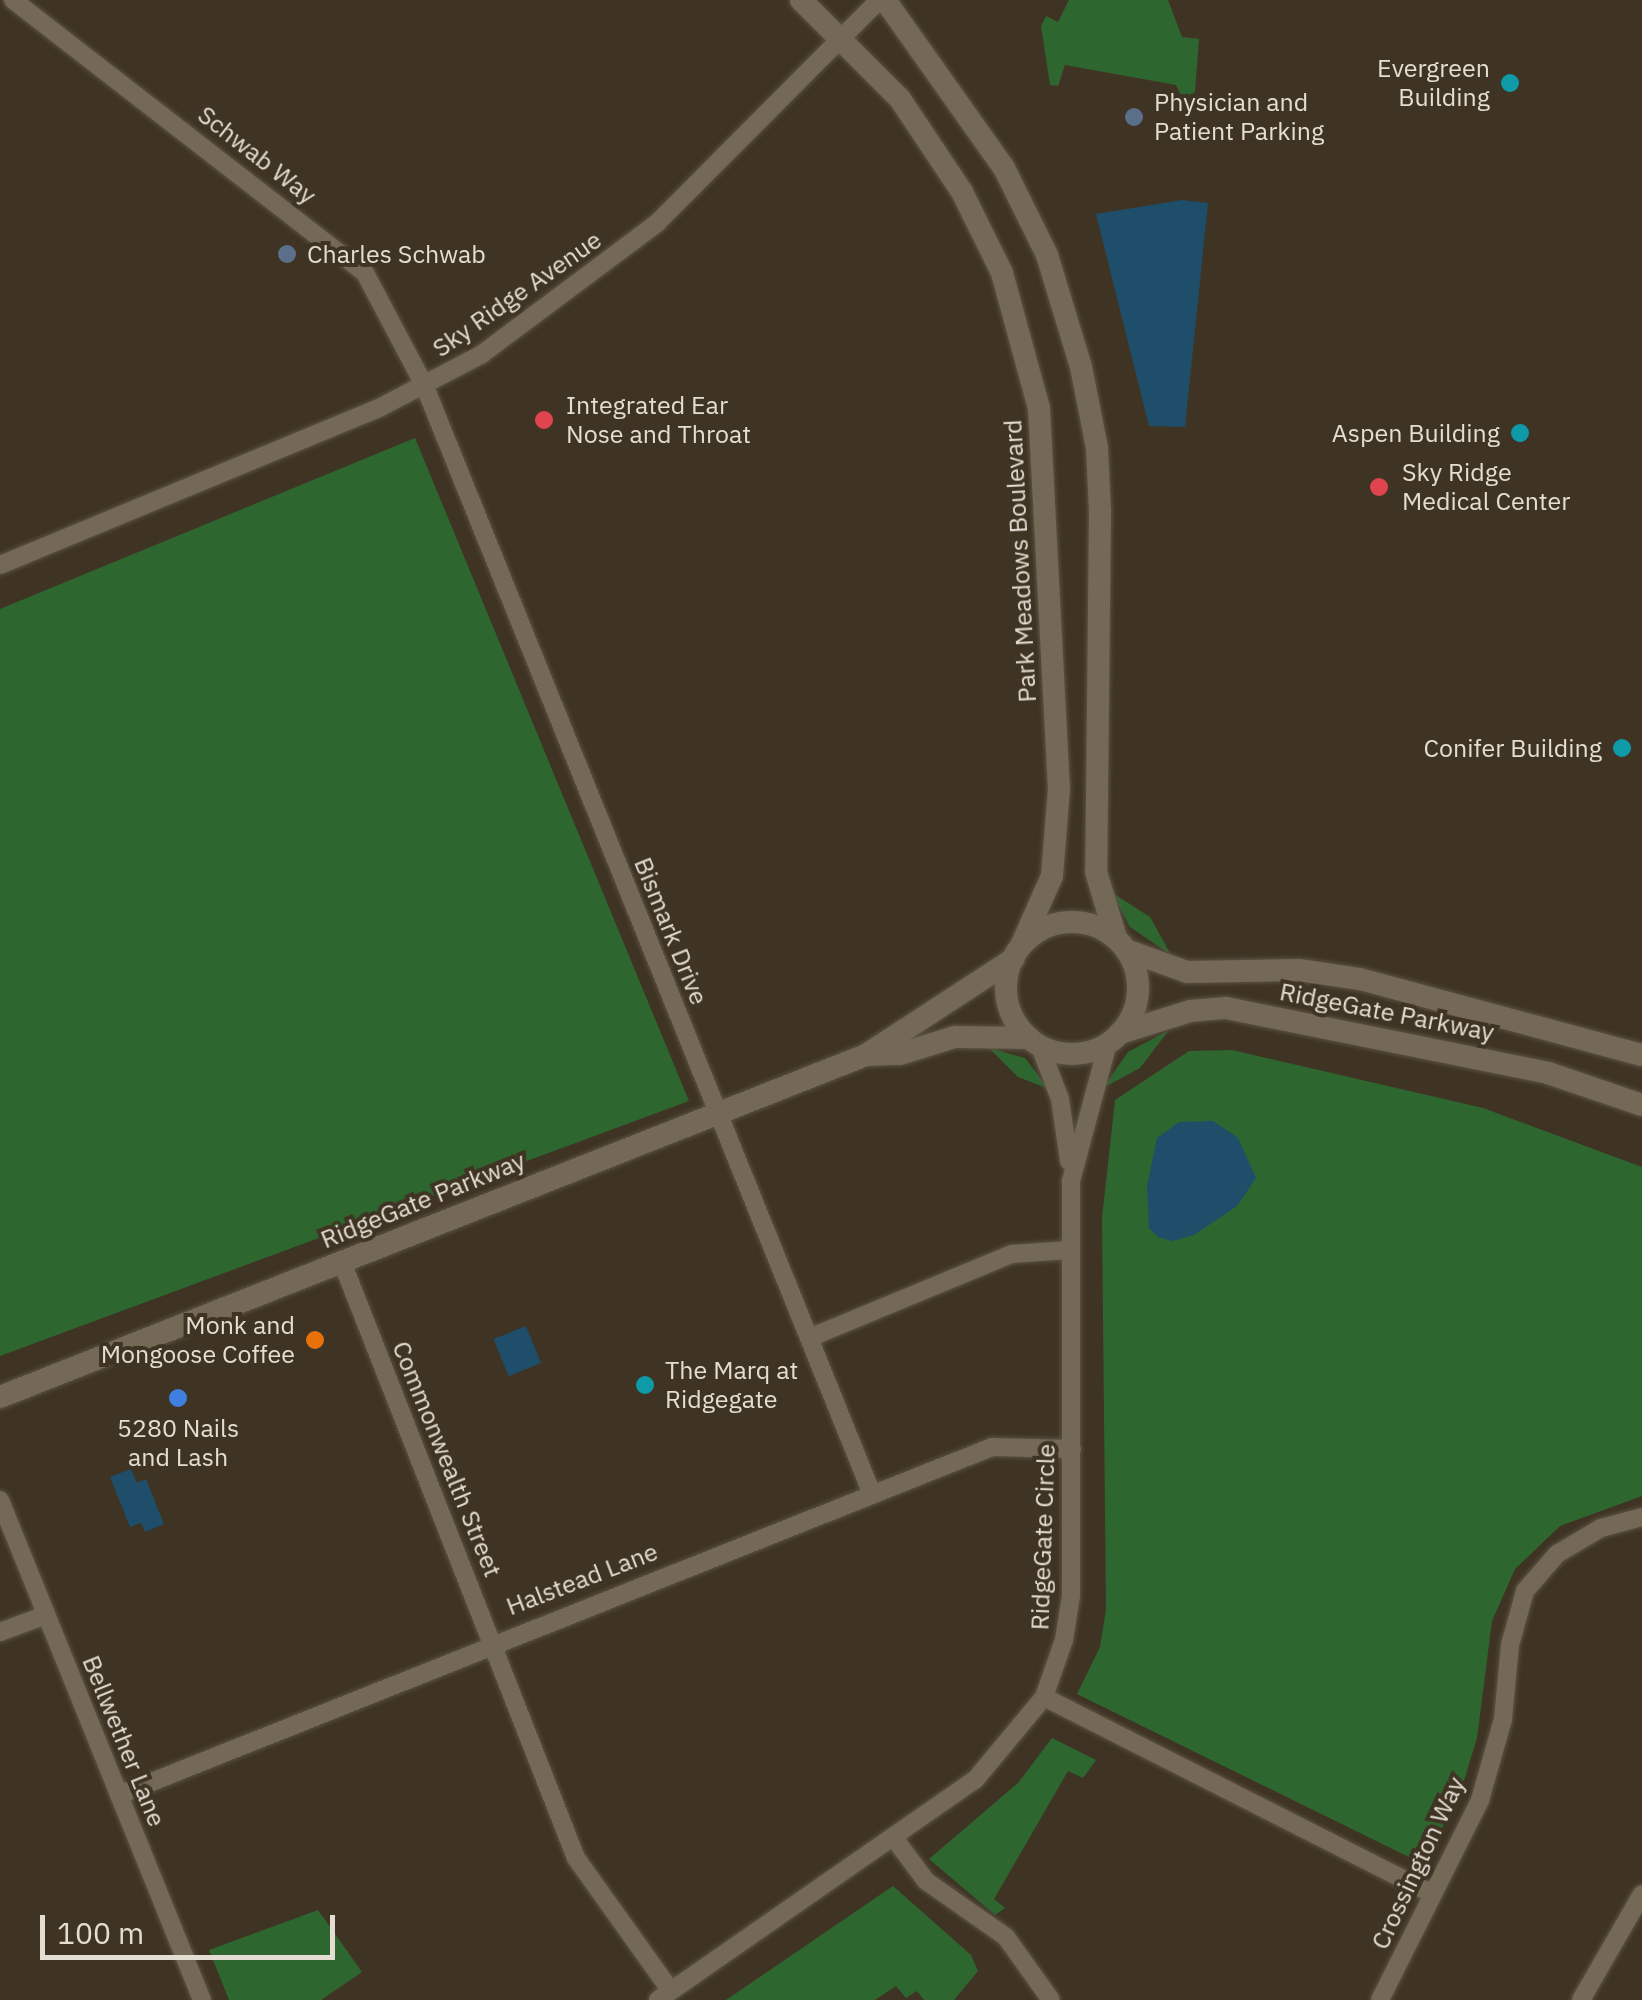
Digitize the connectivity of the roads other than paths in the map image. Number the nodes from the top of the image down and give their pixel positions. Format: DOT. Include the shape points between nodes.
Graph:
graph roads {
  1 [pos="13,0"];
  2 [pos="802,0"];
  3 [pos="882,0"];
  4 [pos="842,37"];
  5 [pos="426,387"];
  6 [pos="0,566"];
  7 [pos="1121,944"];
  8 [pos="1017,952"];
  9 [pos="1114,1038"];
  10 [pos="1034,1041"];
  11 [pos="1642,1055"];
  12 [pos="866,1056"];
  13 [pos="1642,1105"];
  14 [pos="718,1113"];
  15 [pos="1072,1181"];
  16 [pos="1070,1250"];
  17 [pos="342,1262"];
  18 [pos="809,1338"];
  19 [pos="0,1397"];
  20 [pos="1072,1448"];
  21 [pos="872,1494"];
  22 [pos="0,1500"];
  23 [pos="1642,1517"];
  24 [pos="46,1615"];
  25 [pos="0,1632"];
  26 [pos="492,1641"];
  27 [pos="1044,1697"];
  28 [pos="119,1795"];
  29 [pos="894,1838"];
  30 [pos="1433,1894"];
  31 [pos="1642,1894"];
  32 [pos="665,1995"];
  33 [pos="202,2000"];
  34 [pos="1051,2000"];
  35 [pos="1380,2000"];
  36 [pos="1581,2000"];
  1 -- 5 [label="street, Schwab Way" via="365,272"];
  2 -- 4 [label="main road, Park Meadows Boulevard"];
  3 -- 4 [label="street, Sky Ridge Avenue"];
  3 -- 7 [label="main road" via="1004,168 1047,255 1081,366 1097,448 1100,512 1096,872"];
  4 -- 5 [label="street, Sky Ridge Avenue" via="657,223 577,288"];
  4 -- 8 [label="main road, Park Meadows Boulevard" via="923,130 984,233 1019,322 1042,420 1058,807 1052,876"];
  5 -- 6 [label="street, Sky Ridge Avenue"];
  5 -- 14 [label="street, Bismark Drive"];
  7 -- 8 [label="main road, RidgeGate Parkway" via="1089,924 1059,923"];
  7 -- 9 [label="main road" via="1138,992"];
  7 -- 11 [label="main road, RidgeGate Parkway" via="1186,972 1299,970 1360,979"];
  8 -- 10 [label="main road" via="1008,1005"];
  8 -- 12 [label="main road, RidgeGate Parkway"];
  9 -- 10 [label="main road, RidgeGate Parkway" via="1079,1054"];
  9 -- 13 [label="main road, RidgeGate Parkway" via="1190,1011 1226,1008 1548,1074"];
  9 -- 15 [label="street, RidgeGate Circle"];
  10 -- 12 [label="main road, RidgeGate Parkway" via="954,1037 900,1054"];
  10 -- 15 [label="street, RidgeGate Circle" via="1060,1099"];
  12 -- 14 [label="main road, RidgeGate Parkway"];
  14 -- 17 [label="main road, RidgeGate Parkway"];
  14 -- 18 [label="street, Bismark Drive"];
  15 -- 16 [label="street, RidgeGate Circle"];
  16 -- 18 [label="street" via="1012,1254"];
  16 -- 20 [label="street, RidgeGate Circle"];
  17 -- 19 [label="main road, RidgeGate Parkway"];
  17 -- 26 [label="street, Commonwealth Street"];
  18 -- 21 [label="street, Bismark Drive"];
  20 -- 21 [label="street, Halstead Lane" via="992,1447"];
  20 -- 27 [label="street, RidgeGate Circle" via="1071,1596"];
  21 -- 26 [label="street, Halstead Lane"];
  22 -- 24 [label="street, Bellwether Lane"];
  23 -- 30 [label="street, Crossington Way" via="1601,1528 1557,1554 1525,1591 1510,1645 1503,1719 1480,1800"];
  24 -- 25 [label="street"];
  24 -- 28 [label="street, Bellwether Lane"];
  26 -- 28 [label="street, Halstead Lane"];
  26 -- 32 [label="street, Commonwealth Street" via="576,1858"];
  27 -- 29 [label="street, RidgeGate Circle" via="975,1780"];
  27 -- 30 [label="street"];
  28 -- 33 [label="street, Bellwether Lane"];
  29 -- 32 [label="street, RidgeGate Circle"];
  29 -- 34 [label="street" via="926,1881 1006,1937"];
  30 -- 35 [label="street, Crossington Way"];
  31 -- 36 [label="street"];
}
